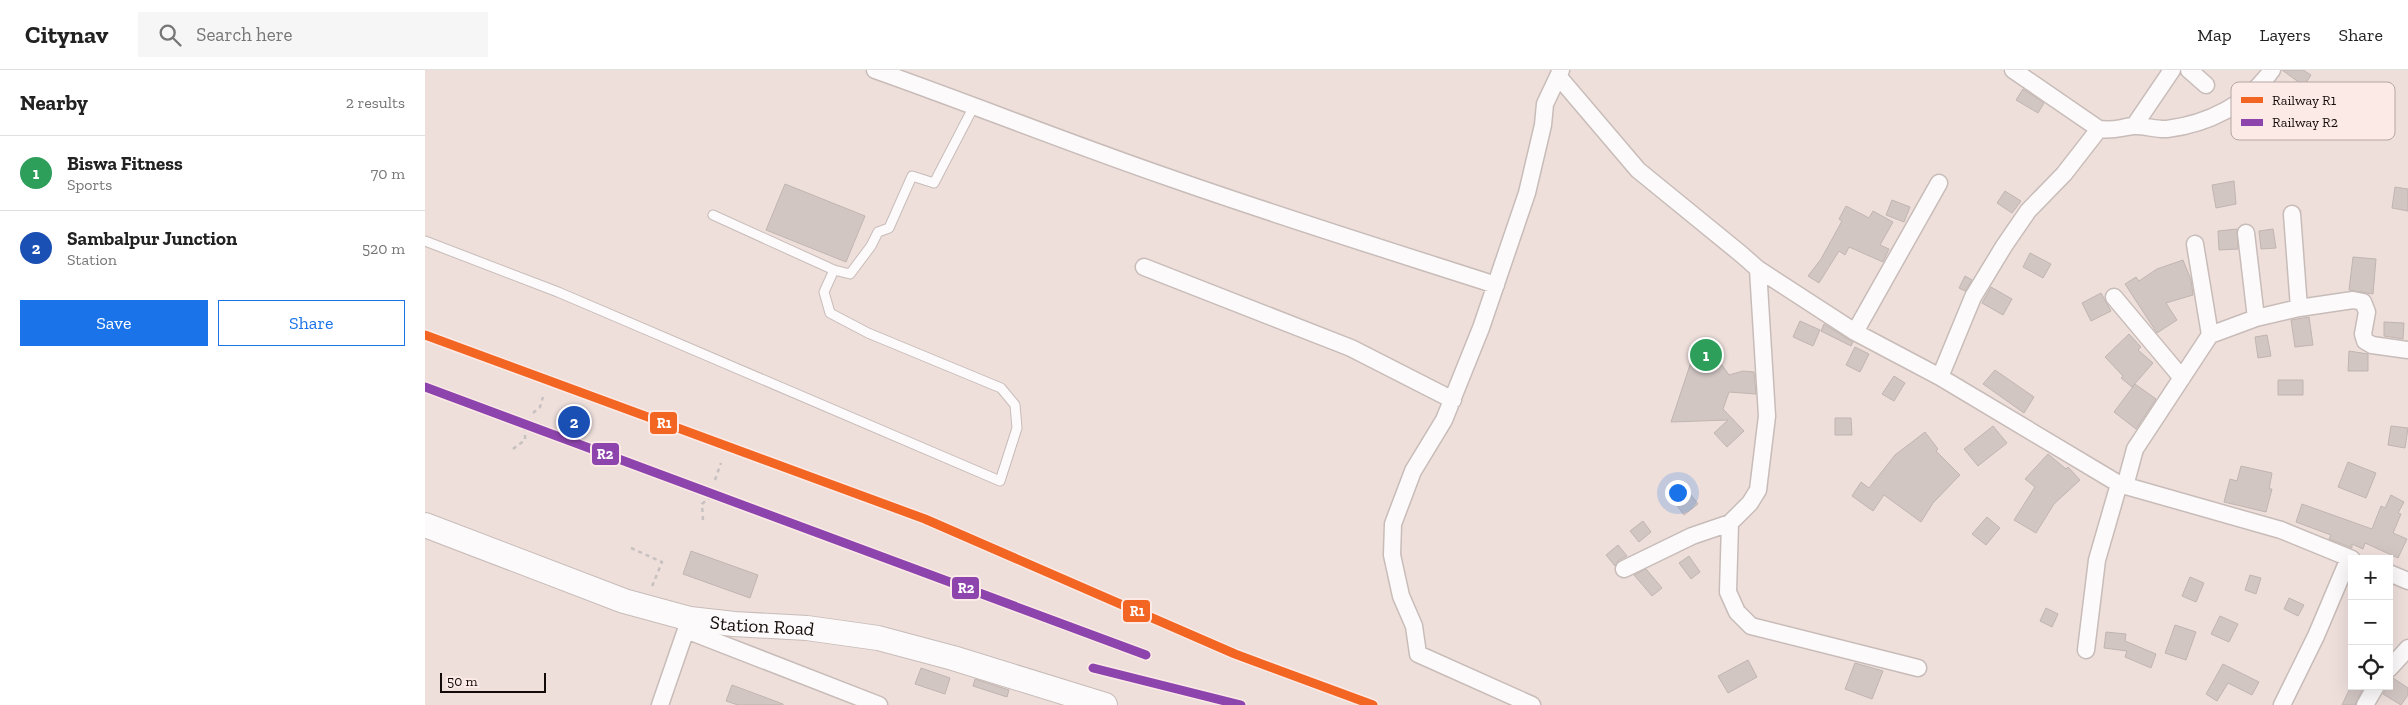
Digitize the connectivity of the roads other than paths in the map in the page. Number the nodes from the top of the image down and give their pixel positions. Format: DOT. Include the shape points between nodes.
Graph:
graph roads {
  1 [pos="875,70"];
  2 [pos="2013,70"];
  3 [pos="2172,70"];
  4 [pos="2189,70"];
  5 [pos="2272,70"];
  6 [pos="1560,73"];
  7 [pos="2263,82"];
  8 [pos="2206,85"];
  9 [pos="974,106"];
  10 [pos="2231,107"];
  11 [pos="2134,126"];
  12 [pos="2099,129"];
  13 [pos="1939,182"];
  14 [pos="2292,214"];
  15 [pos="713,216"];
  16 [pos="2246,233"];
  17 [pos="425,241"];
  18 [pos="2195,244"];
  19 [pos="1144,267"];
  20 [pos="1758,269"];
  21 [pos="835,270"];
  22 [pos="1496,285"];
  23 [pos="2114,297"];
  24 [pos="2299,308"];
  25 [pos="2256,318"];
  26 [pos="1855,332"];
  27 [pos="2210,334"];
  28 [pos="2408,350"];
  29 [pos="1940,377"];
  30 [pos="2181,378"];
  31 [pos="1453,400"];
  32 [pos="2122,485"];
  33 [pos="1729,523"];
  34 [pos="425,525"];
  35 [pos="2348,557"];
  36 [pos="2348,565"];
  37 [pos="1625,569"];
  38 [pos="2393,575"];
  39 [pos="2408,581"];
  40 [pos="688,624"];
  41 [pos="2408,648"];
  42 [pos="2085,650"];
  43 [pos="2393,665"];
  44 [pos="1918,668"];
  45 [pos="2374,690"];
  46 [pos="660,705"];
  47 [pos="879,705"];
  48 [pos="1105,705"];
  49 [pos="1532,705"];
  50 [pos="2283,705"];
  51 [pos="2365,705"];
  1 -- 9 [label="street"];
  2 -- 12 [label="street"];
  3 -- 11 [label="street"];
  4 -- 8 [label="street"];
  5 -- 7 [label="street"];
  6 -- 20 [label="street" via="1638,170"];
  6 -- 22 [label="street" via="1545,104 1527,193"];
  9 -- 21 [label="lane" via="934,182 912,176 889,228 879,232 850,274"];
  9 -- 22 [label="street" via="1171,179"];
  10 -- 11 [label="street" via="2209,119 2166,129"];
  11 -- 12 [label="street" via="2115,131"];
  12 -- 29 [label="street" via="2064,174 2028,211 2004,246 1973,297"];
  13 -- 26 [label="street"];
  14 -- 24 [label="street"];
  15 -- 21 [label="lane"];
  16 -- 25 [label="street"];
  17 -- 21 [label="lane" via="558,292 1000,481 1017,428 1015,405 1001,388 868,333 830,313 824,292"];
  18 -- 27 [label="street"];
  19 -- 31 [label="street" via="1351,348"];
  20 -- 26 [label="street"];
  20 -- 33 [label="street" via="1767,416 1762,473 1758,490 1750,503"];
  22 -- 31 [label="street"];
  23 -- 30 [label="street"];
  24 -- 25 [label="street"];
  24 -- 28 [label="street" via="2353,300 2363,302 2367,312 2365,341"];
  25 -- 27 [label="street"];
  26 -- 29 [label="street"];
  27 -- 30 [label="street"];
  29 -- 32 [label="street"];
  30 -- 32 [label="street" via="2135,449"];
  31 -- 49 [label="street" via="1413,471 1393,524 1392,555 1401,596 1414,626 1418,654"];
  32 -- 35 [label="street" via="2281,530"];
  32 -- 42 [label="street" via="2097,560"];
  33 -- 37 [label="street" via="1692,536"];
  33 -- 44 [label="street" via="1728,592 1737,612 1751,626"];
  34 -- 40 [label="street, Station Road"];
  36 -- 50 [label="street"];
  38 -- 39 [label="street"];
  40 -- 46 [label="street"];
  40 -- 47 [label="street"];
  40 -- 48 [label="street, Station Road" via="807,628 878,638"];
  41 -- 43 [label="street"];
  45 -- 51 [label="street"];
}
